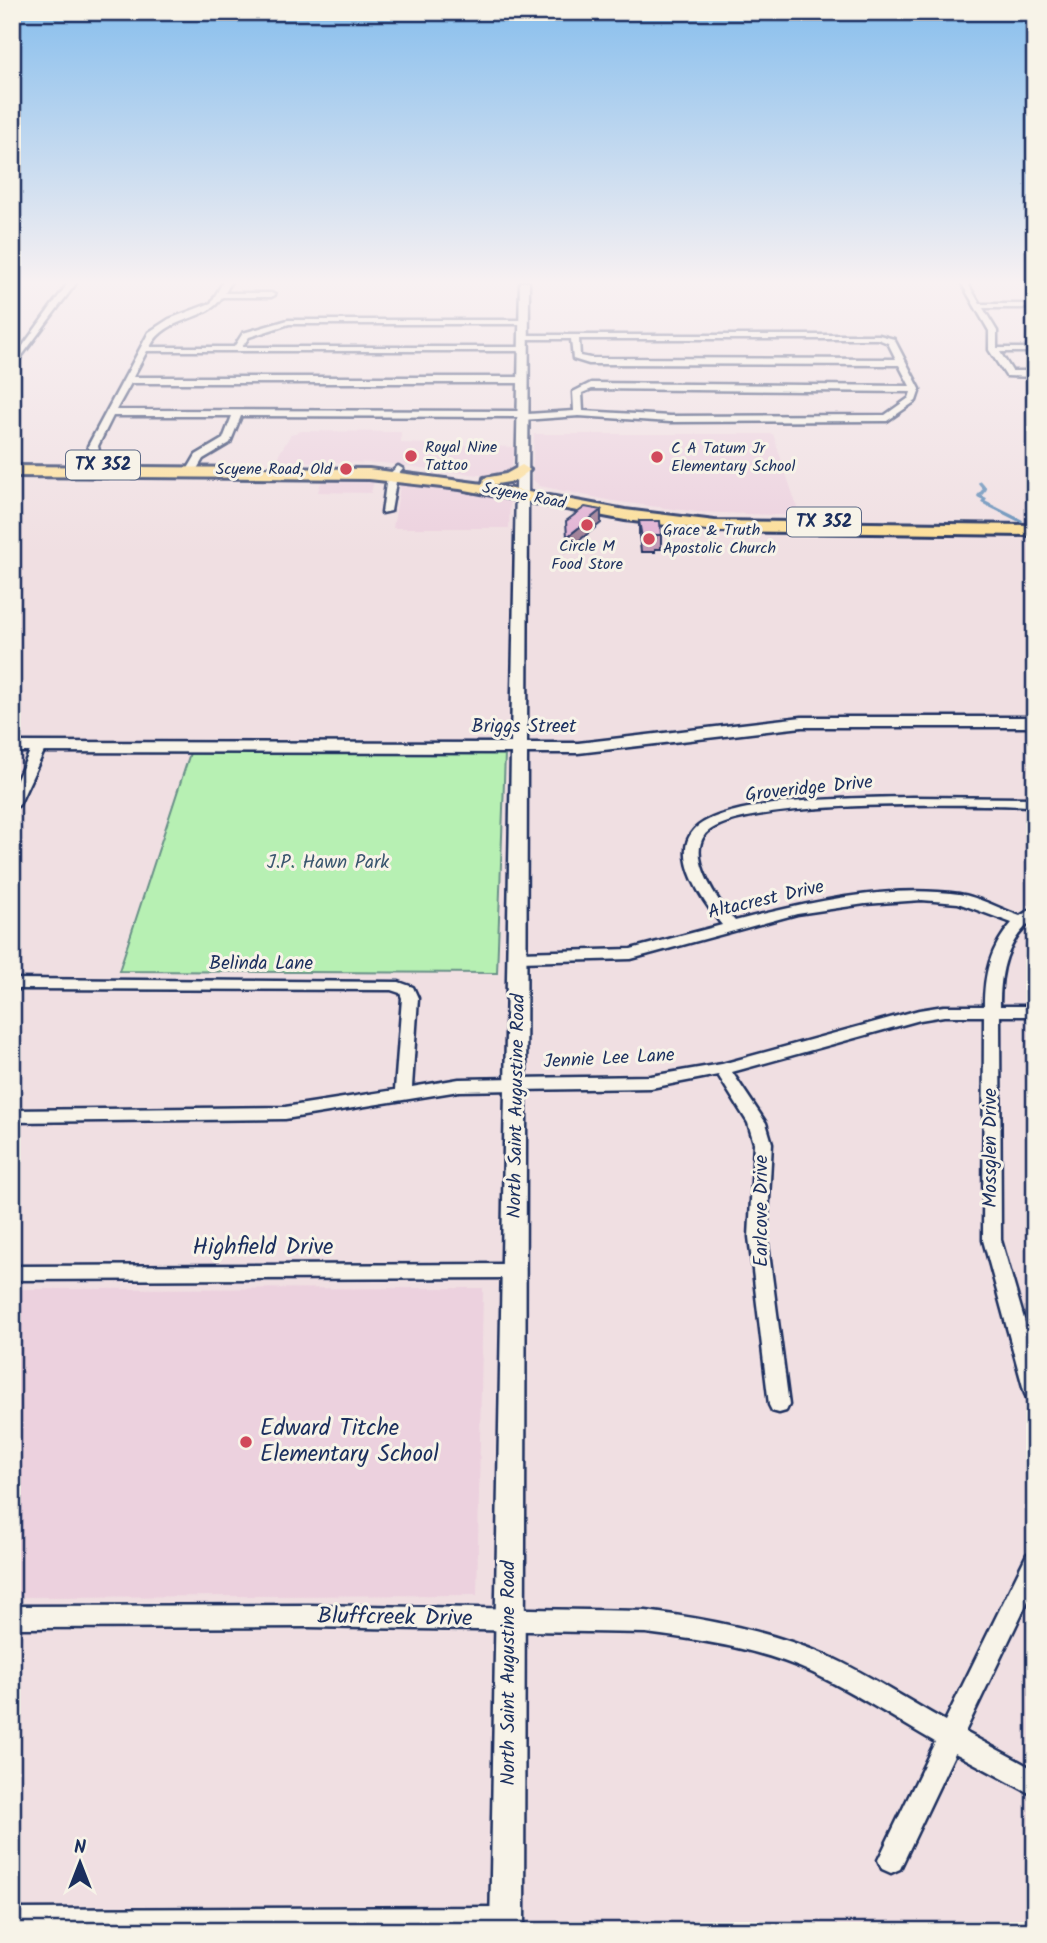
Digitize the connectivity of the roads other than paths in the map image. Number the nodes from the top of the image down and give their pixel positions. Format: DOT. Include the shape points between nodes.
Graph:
graph roads {
  1 [pos="132,373"];
  2 [pos="523,373"];
  3 [pos="908,373"];
  4 [pos="1008,373"];
  5 [pos="1035,374"];
  6 [pos="128,380"];
  7 [pos="523,380"];
  8 [pos="916,389"];
  9 [pos="110,413"];
  10 [pos="238,413"];
  11 [pos="579,413"];
  12 [pos="523,415"];
  13 [pos="94,452"];
  14 [pos="12,464"];
  15 [pos="193,468"];
  16 [pos="522,470"];
  17 [pos="12,471"];
  18 [pos="395,472"];
  19 [pos="489,481"];
  20 [pos="522,492"];
  21 [pos="386,511"];
  22 [pos="1035,523"];
  23 [pos="1035,530"];
  24 [pos="1035,722"];
  25 [pos="12,747"];
  26 [pos="39,747"];
  27 [pos="519,748"];
  28 [pos="1035,802"];
  29 [pos="12,806"];
  30 [pos="1035,911"];
  31 [pos="1020,921"];
  32 [pos="732,927"];
  33 [pos="519,957"];
  34 [pos="12,984"];
  35 [pos="992,1010"];
  36 [pos="1035,1011"];
  37 [pos="722,1069"];
  38 [pos="516,1084"];
  39 [pos="403,1091"];
  40 [pos="12,1116"];
  41 [pos="514,1271"];
  42 [pos="12,1273"];
  43 [pos="1035,1394"];
  44 [pos="779,1405"];
  45 [pos="1035,1561"];
  46 [pos="12,1617"];
  47 [pos="510,1620"];
  48 [pos="951,1738"];
  49 [pos="1035,1784"];
  50 [pos="891,1860"];
  51 [pos="12,1923"];
  52 [pos="507,1926"];
  1 -- 6 [label="street"];
  2 -- 7 [label="street, North Saint Augustine Road"];
  3 -- 8 [label="street"];
  4 -- 5 [label="street"];
  6 -- 7 [label="street"];
  6 -- 9 [label="street"];
  7 -- 12 [label="street, North Saint Augustine Road"];
  8 -- 11 [label="street" via="913,399 887,418 670,418"];
  8 -- 11 [label="street" via="591,386 577,392"];
  9 -- 10 [label="street"];
  9 -- 13 [label="street"];
  10 -- 12 [label="street"];
  10 -- 15 [label="street" via="227,441 202,455"];
  11 -- 12 [label="street"];
  12 -- 16 [label="street, North Saint Augustine Road"];
  14 -- 15 [label="main road, Scyene Road / TX 352"];
  15 -- 17 [label="main road, Scyene Road / TX 352"];
  15 -- 18 [label="main road, Scyene Road / TX 352"];
  16 -- 19 [label="main road" via="510,478"];
  16 -- 20 [label="street, North Saint Augustine Road"];
  18 -- 19 [label="main road, Scyene Road / TX 352"];
  18 -- 20 [label="main road, Scyene Road / TX 352"];
  18 -- 21 [label="street"];
  19 -- 20 [label="main road, Scyene Road / TX 352"];
  20 -- 22 [label="main road, Scyene Road / TX 352" via="742,521"];
  20 -- 23 [label="main road, Scyene Road / TX 352" via="625,515 715,526"];
  20 -- 27 [label="street, North Saint Augustine Road"];
  24 -- 27 [label="street, Briggs Street" via="802,722 598,747"];
  25 -- 26 [label="street, Briggs Street"];
  26 -- 27 [label="street, Briggs Street"];
  26 -- 29 [label="street"];
  27 -- 33 [label="street, North Saint Augustine Road"];
  28 -- 32 [label="street, Groveridge Drive" via="845,802 711,823 697,834 696,866 709,901"];
  30 -- 31 [label="street, Mossglen Drive"];
  31 -- 32 [label="street, Altacrest Drive" via="960,899 922,896 816,906"];
  31 -- 35 [label="street, Mossglen Drive" via="1000,948"];
  32 -- 33 [label="street, Altacrest Drive" via="631,954"];
  33 -- 38 [label="street, North Saint Augustine Road"];
  34 -- 39 [label="street, Belinda Lane" via="393,985 407,990 411,998"];
  35 -- 36 [label="street, Jennie Lee Lane"];
  35 -- 37 [label="street, Jennie Lee Lane" via="919,1014"];
  35 -- 43 [label="street, Mossglen Drive" via="992,1240"];
  37 -- 38 [label="street, Jennie Lee Lane" via="650,1082"];
  37 -- 44 [label="street, Earlcove Drive" via="757,1123 763,1143 758,1237"];
  38 -- 39 [label="street, Jennie Lee Lane" via="459,1084"];
  38 -- 41 [label="street, North Saint Augustine Road"];
  39 -- 40 [label="street, Jennie Lee Lane" via="285,1113"];
  41 -- 42 [label="street, Highfield Drive"];
  41 -- 47 [label="street, North Saint Augustine Road"];
  45 -- 48 [label="street"];
  46 -- 47 [label="street, Bluffcreek Drive"];
  47 -- 48 [label="street, Bluffcreek Drive" via="646,1622 746,1641 821,1665"];
  47 -- 52 [label="street, North Saint Augustine Road"];
  48 -- 49 [label="street, Bluffcreek Drive"];
  48 -- 50 [label="street"];
  51 -- 52 [label="street"];
}
